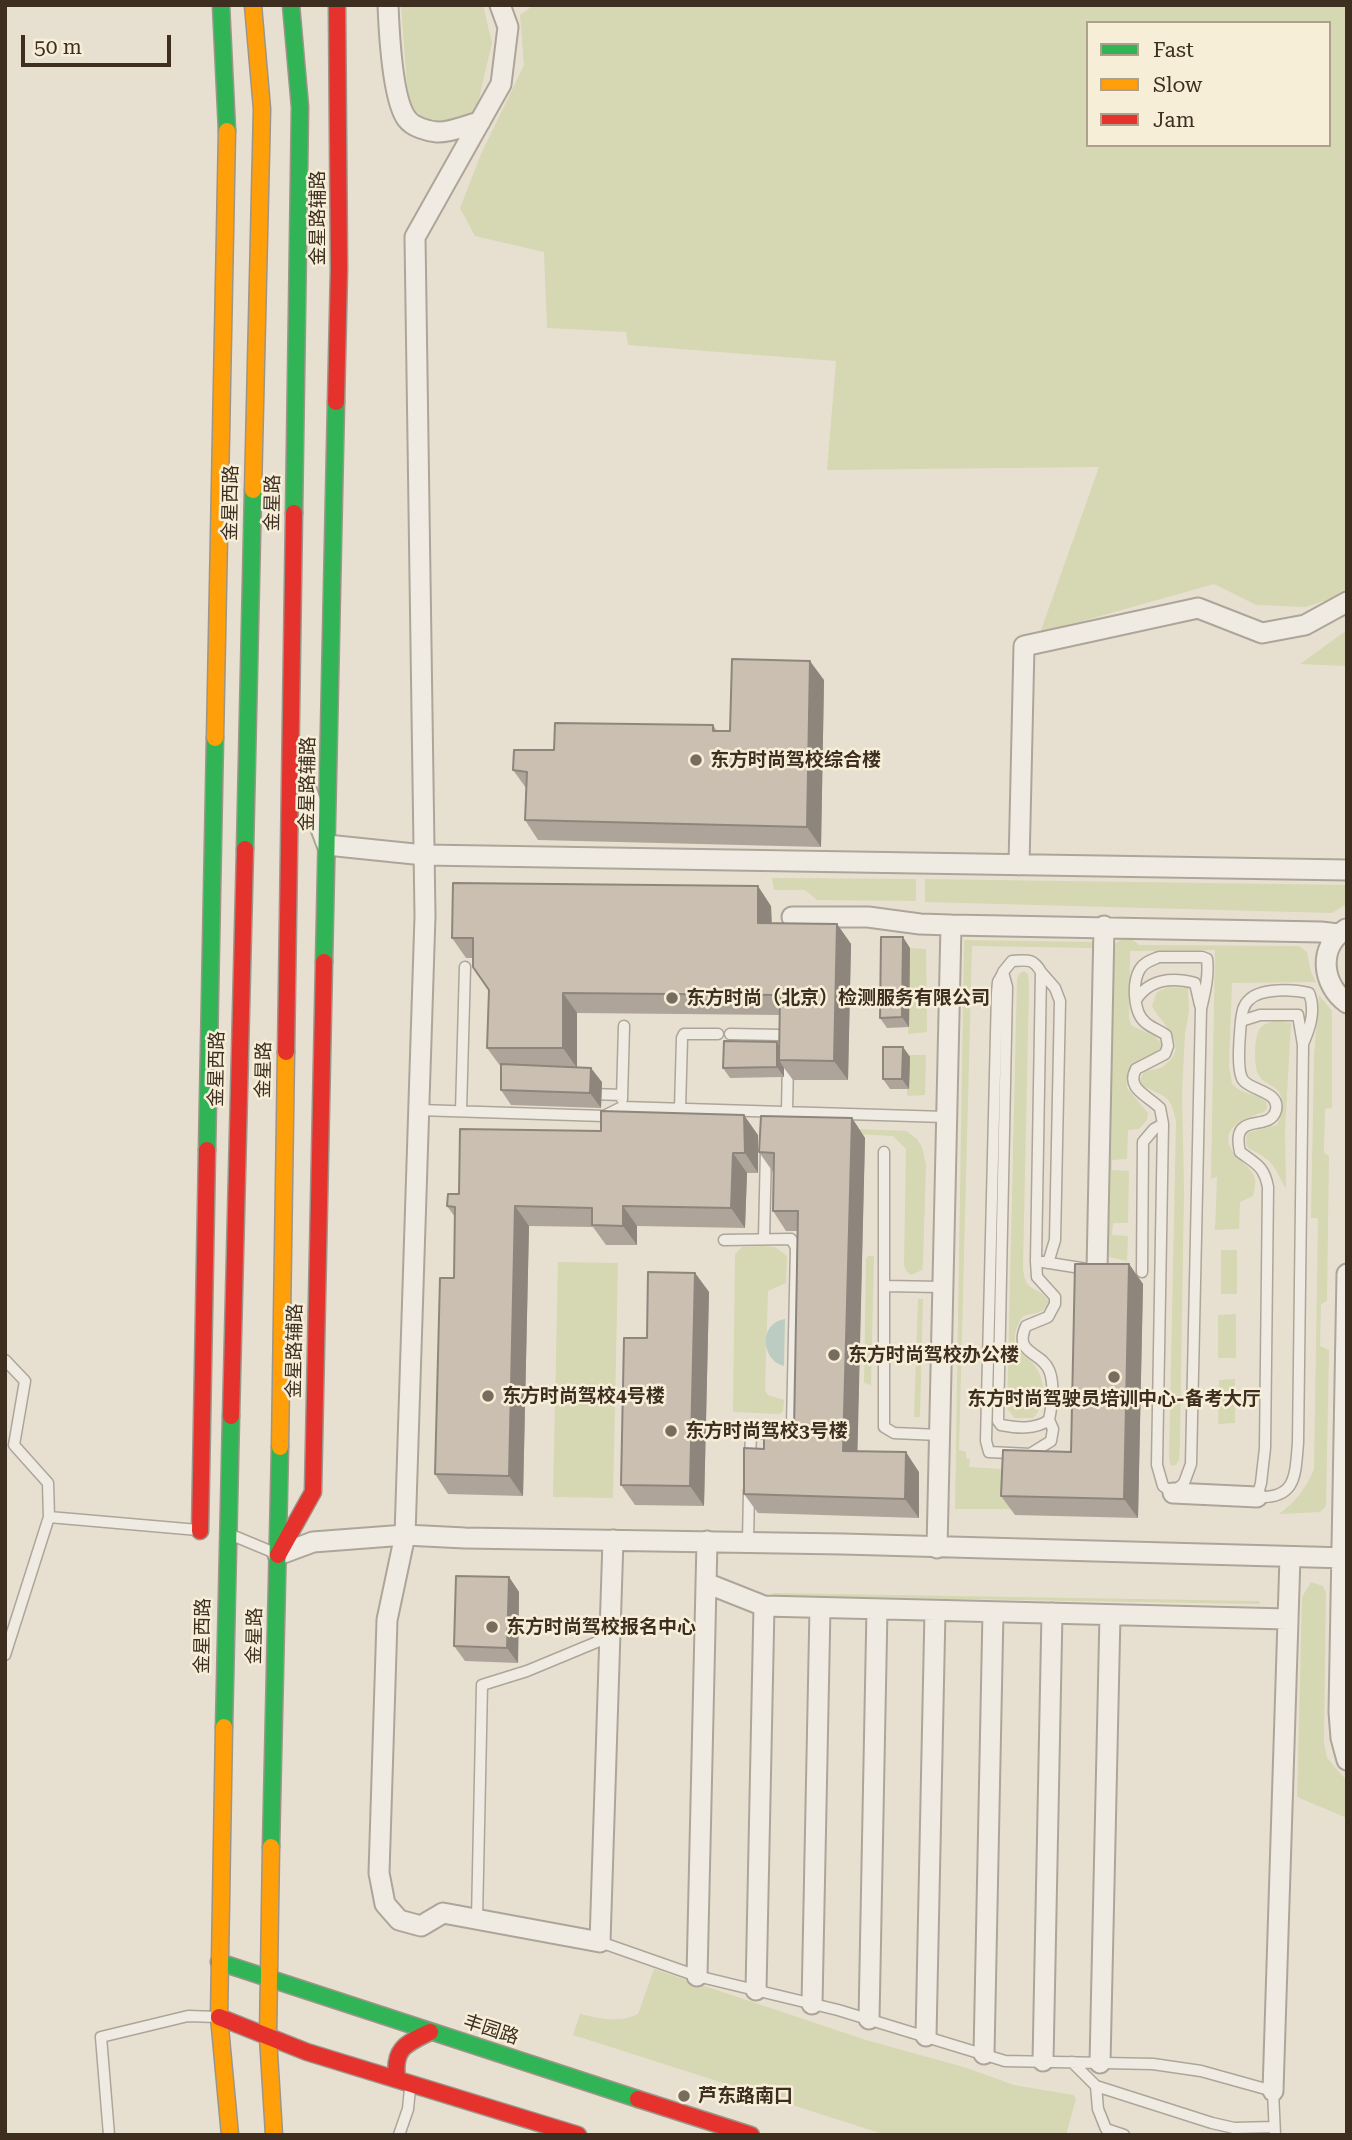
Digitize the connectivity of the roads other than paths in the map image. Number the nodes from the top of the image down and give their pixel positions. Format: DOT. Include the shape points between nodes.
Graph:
graph roads {
  1 [pos="221,5"];
  2 [pos="253,5"];
  3 [pos="291,5"];
  4 [pos="337,5"];
  5 [pos="388,5"];
  6 [pos="499,5"];
  7 [pos="480,122"];
  8 [pos="1347,602"];
  9 [pos="290,748"];
  10 [pos="327,845"];
  11 [pos="424,855"];
  12 [pos="1019,866"];
  13 [pos="1347,870"];
  14 [pos="792,916"];
  15 [pos="951,925"];
  16 [pos="1104,926"];
  17 [pos="1342,931"];
  18 [pos="465,967"];
  19 [pos="1003,972"];
  20 [pos="1041,972"];
  21 [pos="1135,1000"];
  22 [pos="1347,1003"];
  23 [pos="1201,1009"];
  24 [pos="1241,1021"];
  25 [pos="682,1024"];
  26 [pos="624,1026"];
  27 [pos="718,1034"];
  28 [pos="730,1034"];
  29 [pos="682,1038"];
  30 [pos="1303,1045"];
  31 [pos="581,1094"];
  32 [pos="622,1095"];
  33 [pos="622,1107"];
  34 [pos="680,1109"];
  35 [pos="419,1110"];
  36 [pos="461,1111"];
  37 [pos="767,1111"];
  38 [pos="787,1112"];
  39 [pos="945,1116"];
  40 [pos="767,1124"];
  41 [pos="1163,1124"];
  42 [pos="767,1136"];
  43 [pos="884,1152"];
  44 [pos="764,1238"];
  45 [pos="724,1240"];
  46 [pos="1036,1261"];
  47 [pos="1048,1263"];
  48 [pos="1102,1271"];
  49 [pos="1130,1272"];
  50 [pos="1142,1272"];
  51 [pos="1161,1272"];
  52 [pos="1347,1274"];
  53 [pos="884,1286"];
  54 [pos="942,1287"];
  55 [pos="5,1360"];
  56 [pos="1049,1420"];
  57 [pos="939,1435"];
  58 [pos="1173,1493"];
  59 [pos="1257,1497"];
  60 [pos="49,1517"];
  61 [pos="201,1531"];
  62 [pos="226,1533"];
  63 [pos="405,1535"];
  64 [pos="613,1539"];
  65 [pos="707,1541"];
  66 [pos="748,1542"];
  67 [pos="937,1548"];
  68 [pos="278,1555"];
  69 [pos="1290,1558"];
  70 [pos="1344,1558"];
  71 [pos="706,1583"];
  72 [pos="764,1606"];
  73 [pos="820,1608"];
  74 [pos="877,1609"];
  75 [pos="935,1611"];
  76 [pos="993,1612"];
  77 [pos="1052,1613"];
  78 [pos="1110,1615"];
  79 [pos="1287,1619"];
  80 [pos="610,1637"];
  81 [pos="7,1642"];
  82 [pos="5,1655"];
  83 [pos="1347,1760"];
  84 [pos="477,1919"];
  85 [pos="600,1942"];
  86 [pos="219,1962"];
  87 [pos="697,1976"];
  88 [pos="269,1979"];
  89 [pos="757,1990"];
  90 [pos="812,2004"];
  91 [pos="219,2017"];
  92 [pos="869,2020"];
  93 [pos="430,2032"];
  94 [pos="926,2036"];
  95 [pos="268,2037"];
  96 [pos="984,2054"];
  97 [pos="1043,2062"];
  98 [pos="1072,2062"];
  99 [pos="1100,2063"];
  100 [pos="404,2081"];
  101 [pos="1096,2086"];
  102 [pos="1273,2091"];
  103 [pos="1234,2128"];
  104 [pos="1274,2131"];
  105 [pos="109,2135"];
  106 [pos="230,2135"];
  107 [pos="274,2135"];
  108 [pos="398,2135"];
  109 [pos="578,2135"];
  110 [pos="751,2135"];
  111 [pos="1124,2135"];
  112 [pos="1219,2135"];
  1 -- 61 [label="main road" via="227,134"];
  2 -- 62 [label="main road, 金星西路" via="262,108"];
  3 -- 9 [label="main road, 金星路" via="300,107"];
  4 -- 10 [label="main road, 金星路辅路" via="339,269"];
  5 -- 7 [label="street" via="390,44 401,106 408,120 438,132"];
  6 -- 7 [label="street" via="508,27 501,84"];
  7 -- 11 [label="street" via="415,237"];
  8 -- 12 [label="street" via="1304,625 1262,633 1198,608 1024,646"];
  9 -- 10 [label="street"];
  9 -- 68 [label="main road, 金星路"];
  10 -- 11 [label="street"];
  10 -- 68 [label="main road, 金星路辅路" via="313,1492"];
  11 -- 12 [label="street"];
  11 -- 35 [label="street"];
  12 -- 13 [label="street"];
  14 -- 15 [label="street"];
  15 -- 16 [label="street"];
  15 -- 39 [label="street"];
  16 -- 17 [label="street"];
  16 -- 48 [label="street"];
  17 -- 22 [label="street" via="1327,951 1325,965 1332,988"];
  18 -- 36 [label="lane"];
  19 -- 20 [label="lane" via="1012,961 1025,961 1036,963"];
  19 -- 56 [label="lane" via="1007,987 998,1421 1010,1427 1035,1427"];
  19 -- 56 [label="lane" via="997,993 989,1452 1030,1454 1040,1449 1051,1441"];
  20 -- 46 [label="lane"];
  20 -- 47 [label="lane" via="1060,1001 1055,1240"];
  21 -- 23 [label="lane" via="1152,983 1186,981 1195,983"];
  21 -- 23 [label="lane" via="1139,969 1147,961 1202,957 1208,964"];
  21 -- 41 [label="lane" via="1146,1023 1166,1035 1165,1054 1133,1073 1134,1085 1160,1108"];
  23 -- 58 [label="lane" via="1191,1464 1184,1483"];
  24 -- 30 [label="lane" via="1260,1015 1298,1015"];
  24 -- 30 [label="lane" via="1246,1002 1255,995 1308,993 1311,1024"];
  24 -- 59 [label="lane" via="1240,1074 1248,1085 1269,1094 1276,1109 1268,1119 1246,1125 1238,1133 1240,1152 1266,1174 1268,1187 1265,1448"];
  25 -- 29 [label="lane"];
  26 -- 32 [label="lane"];
  27 -- 29 [label="lane" via="684,1034"];
  28 -- 38 [label="lane" via="789,1038"];
  29 -- 34 [label="lane"];
  30 -- 59 [label="lane" via="1298,1443 1287,1491"];
  31 -- 32 [label="lane"];
  32 -- 33 [label="lane"];
  33 -- 34 [label="lane"];
  33 -- 36 [label="lane" via="604,1116"];
  34 -- 37 [label="lane"];
  35 -- 36 [label="lane"];
  35 -- 63 [label="street"];
  37 -- 38 [label="lane"];
  37 -- 40 [label="lane"];
  38 -- 39 [label="lane"];
  39 -- 54 [label="street"];
  41 -- 50 [label="lane" via="1143,1142"];
  41 -- 51 [label="lane"];
  42 -- 44 [label="lane"];
  43 -- 53 [label="lane"];
  44 -- 45 [label="lane"];
  44 -- 66 [label="lane" via="791,1239 796,1247 792,1425 781,1432 751,1433"];
  46 -- 47 [label="lane"];
  46 -- 56 [label="lane" via="1037,1277 1055,1297 1055,1304 1048,1317 1026,1326 1022,1337 1025,1348 1047,1365 1051,1374"];
  47 -- 48 [label="lane"];
  49 -- 50 [label="lane"];
  50 -- 51 [label="lane"];
  51 -- 58 [label="lane" via="1157,1465 1163,1486"];
  52 -- 70 [label="street"];
  53 -- 54 [label="lane"];
  53 -- 57 [label="lane" via="884,1427 894,1433"];
  54 -- 57 [label="street"];
  55 -- 60 [label="lane" via="25,1381 14,1445 48,1483"];
  57 -- 67 [label="street"];
  58 -- 59 [label="street"];
  60 -- 61 [label="lane"];
  60 -- 81 [label="lane"];
  61 -- 62 [label="lane"];
  62 -- 68 [label="lane"];
  62 -- 86 [label="main road, 金星西路"];
  63 -- 64 [label="street"];
  63 -- 68 [label="street" via="313,1542"];
  63 -- 84 [label="street" via="387,1620 379,1873 385,1904 399,1920 421,1926 443,1913"];
  64 -- 65 [label="street"];
  64 -- 80 [label="street"];
  65 -- 66 [label="street"];
  65 -- 71 [label="street"];
  66 -- 67 [label="street"];
  67 -- 69 [label="street"];
  68 -- 88 [label="main road, 金星路"];
  69 -- 70 [label="street"];
  69 -- 79 [label="street"];
  70 -- 83 [label="street" via="1339,1712"];
  71 -- 72 [label="street"];
  71 -- 87 [label="street"];
  72 -- 73 [label="street"];
  72 -- 89 [label="street"];
  73 -- 74 [label="street"];
  73 -- 90 [label="street"];
  74 -- 75 [label="street"];
  74 -- 92 [label="street"];
  75 -- 76 [label="street"];
  75 -- 94 [label="street"];
  76 -- 77 [label="street"];
  76 -- 96 [label="street"];
  77 -- 78 [label="street"];
  77 -- 97 [label="street"];
  78 -- 79 [label="street"];
  78 -- 99 [label="street"];
  79 -- 102 [label="street"];
  80 -- 84 [label="lane" via="482,1685"];
  80 -- 85 [label="street"];
  81 -- 82 [label="lane"];
  84 -- 85 [label="street"];
  85 -- 87 [label="lane"];
  86 -- 88 [label="main road, 丰园路"];
  86 -- 91 [label="main road, 金星西路"];
  87 -- 89 [label="lane"];
  88 -- 93 [label="main road, 丰园路"];
  88 -- 95 [label="main road, 金星路"];
  89 -- 90 [label="lane"];
  90 -- 92 [label="lane"];
  91 -- 95 [label="main road"];
  91 -- 105 [label="lane" via="188,2016 102,2037"];
  91 -- 106 [label="main road, 金星西路"];
  92 -- 94 [label="lane"];
  93 -- 100 [label="main road" via="404,2044 394,2062"];
  93 -- 110 [label="main road, 丰园路"];
  94 -- 96 [label="lane"];
  95 -- 100 [label="main road"];
  95 -- 107 [label="main road, 金星路"];
  96 -- 97 [label="lane" via="1005,2061"];
  97 -- 98 [label="lane"];
  98 -- 99 [label="lane"];
  98 -- 101 [label="lane"];
  99 -- 102 [label="lane" via="1201,2071"];
  100 -- 108 [label="lane" via="408,2109"];
  100 -- 109 [label="main road"];
  101 -- 103 [label="lane"];
  101 -- 111 [label="lane" via="1098,2109 1107,2129"];
  102 -- 104 [label="lane"];
  103 -- 104 [label="lane"];
  103 -- 112 [label="lane"];
}
